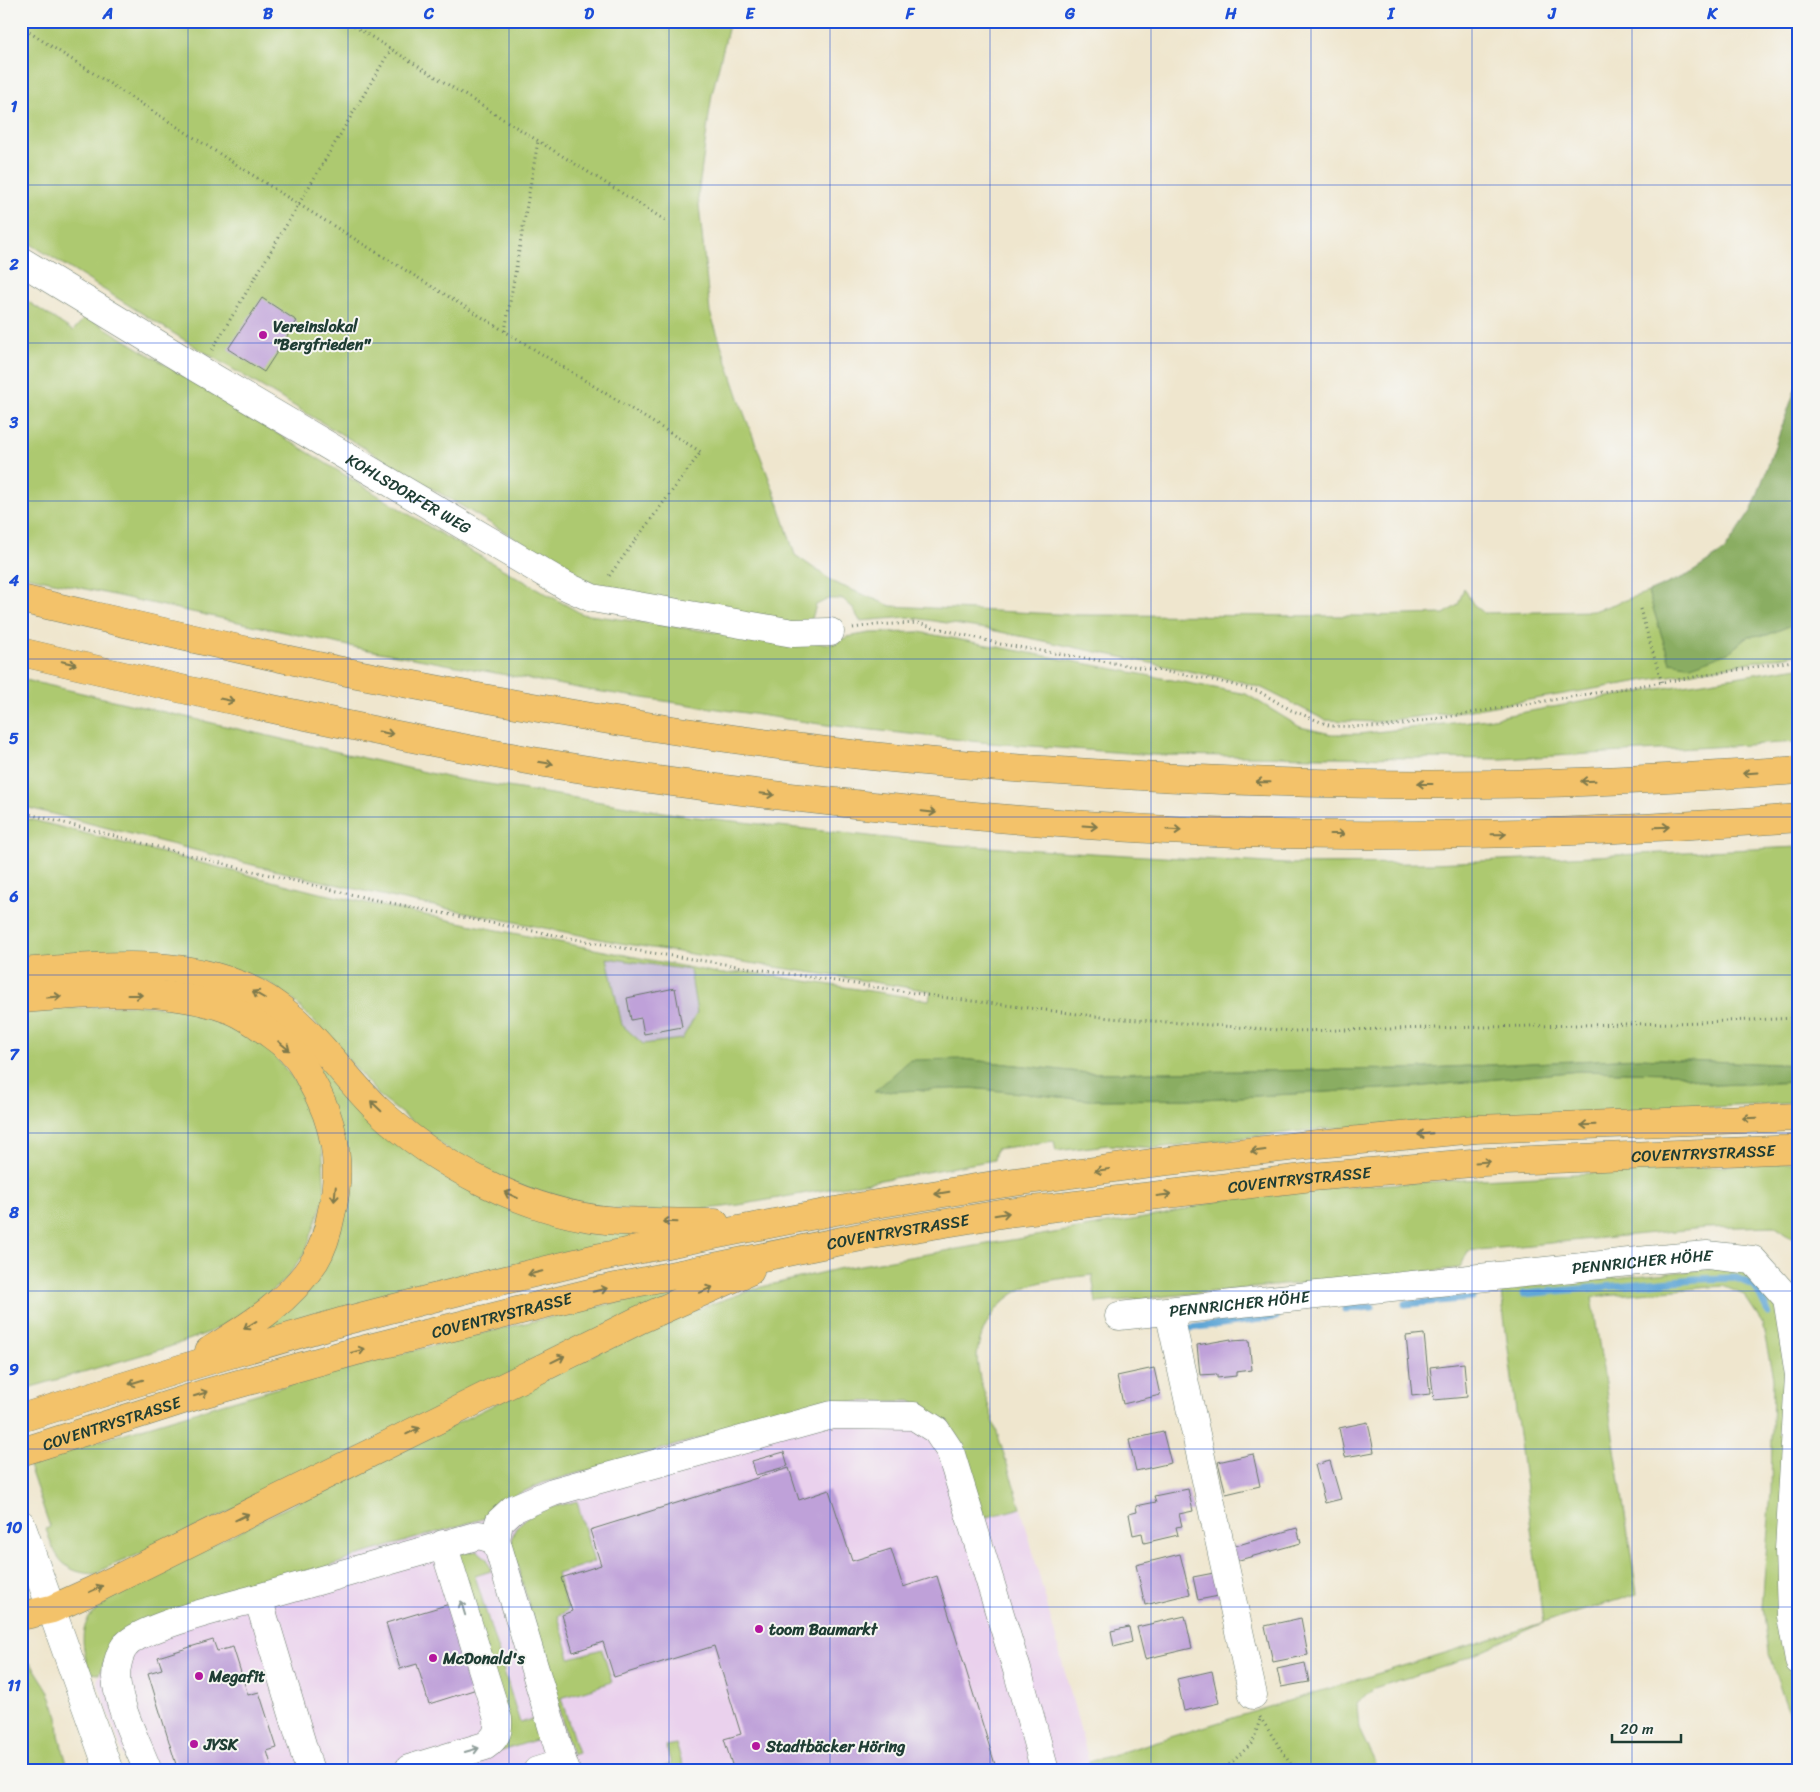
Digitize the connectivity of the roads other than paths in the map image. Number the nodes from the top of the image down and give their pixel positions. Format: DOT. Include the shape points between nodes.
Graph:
graph roads {
  1 [pos="21,261"];
  2 [pos="21,599"];
  3 [pos="830,632"];
  4 [pos="21,652"];
  5 [pos="1799,770"];
  6 [pos="1799,818"];
  7 [pos="21,972"];
  8 [pos="21,999"];
  9 [pos="1799,1117"];
  10 [pos="1799,1149"];
  11 [pos="771,1223"];
  12 [pos="799,1249"];
  13 [pos="1169,1310"];
  14 [pos="1119,1316"];
  15 [pos="183,1368"];
  16 [pos="21,1418"];
  17 [pos="21,1452"];
  18 [pos="23,1530"];
  19 [pos="496,1540"];
  20 [pos="443,1544"];
  21 [pos="258,1598"];
  22 [pos="52,1609"];
  23 [pos="21,1616"];
  24 [pos="1799,1661"];
  25 [pos="1256,1707"];
  26 [pos="564,1767"];
  27 [pos="408,1769"];
  28 [pos="109,1771"];
  29 [pos="148,1771"];
  30 [pos="310,1771"];
  31 [pos="537,1771"];
  32 [pos="1045,1771"];
  1 -- 3 [label="street, KOHLSDORFER WEG" via="200,370 566,586 592,598 793,633"];
  5 -- 2 [label="highway, one-way" via="1683,778 1429,784 1151,778 970,765 818,750 581,716 344,671"];
  4 -- 6 [label="highway, one-way" via="186,691 536,761 719,789 959,816 1213,832 1388,835 1505,834"];
  11 -- 7 [label="highway, one-way" via="606,1220 573,1215 514,1197 428,1150 375,1107 321,1045 286,1013 238,984 196,971 132,965"];
  8 -- 15 [label="highway, one-way" via="86,994 194,998 247,1017 290,1050 306,1072 329,1116 337,1162 336,1196 327,1233 315,1260 290,1294 259,1320"];
  9 -- 11 [label="highway, one-way" via="1476,1129 1307,1145 1010,1182"];
  12 -- 10 [label="highway, COVENTRYSTRASSE, one-way" via="1007,1213 1312,1177 1483,1162"];
  11 -- 15 [label="highway, one-way" via="596,1258 477,1287 344,1321"];
  17 -- 12 [label="highway, COVENTRYSTRASSE, one-way" via="202,1394 353,1352 601,1290"];
  22 -- 12 [label="highway, one-way" via="639,1320"];
  13 -- 14 [label="street, PENNRICHER HÖHE"];
  13 -- 24 [label="street, PENNRICHER HÖHE" via="1648,1260 1707,1255 1753,1260 1786,1298 1799,1375 1790,1550 1791,1616"];
  13 -- 25 [label="street"];
  15 -- 16 [label="highway, one-way"];
  18 -- 22 [label="street"];
  19 -- 20 [label="street" via="479,1535"];
  19 -- 26 [label="street"];
  19 -- 32 [label="street" via="499,1522 513,1509 552,1492 832,1416 914,1416 936,1430 950,1451"];
  20 -- 21 [label="street"];
  27 -- 20 [label="street, one-way" via="485,1746 499,1730"];
  21 -- 29 [label="street" via="149,1630 126,1645 116,1676 119,1693"];
  21 -- 30 [label="street"];
  22 -- 23 [label="highway"];
  22 -- 28 [label="street"];
  26 -- 31 [label="street"];
}
